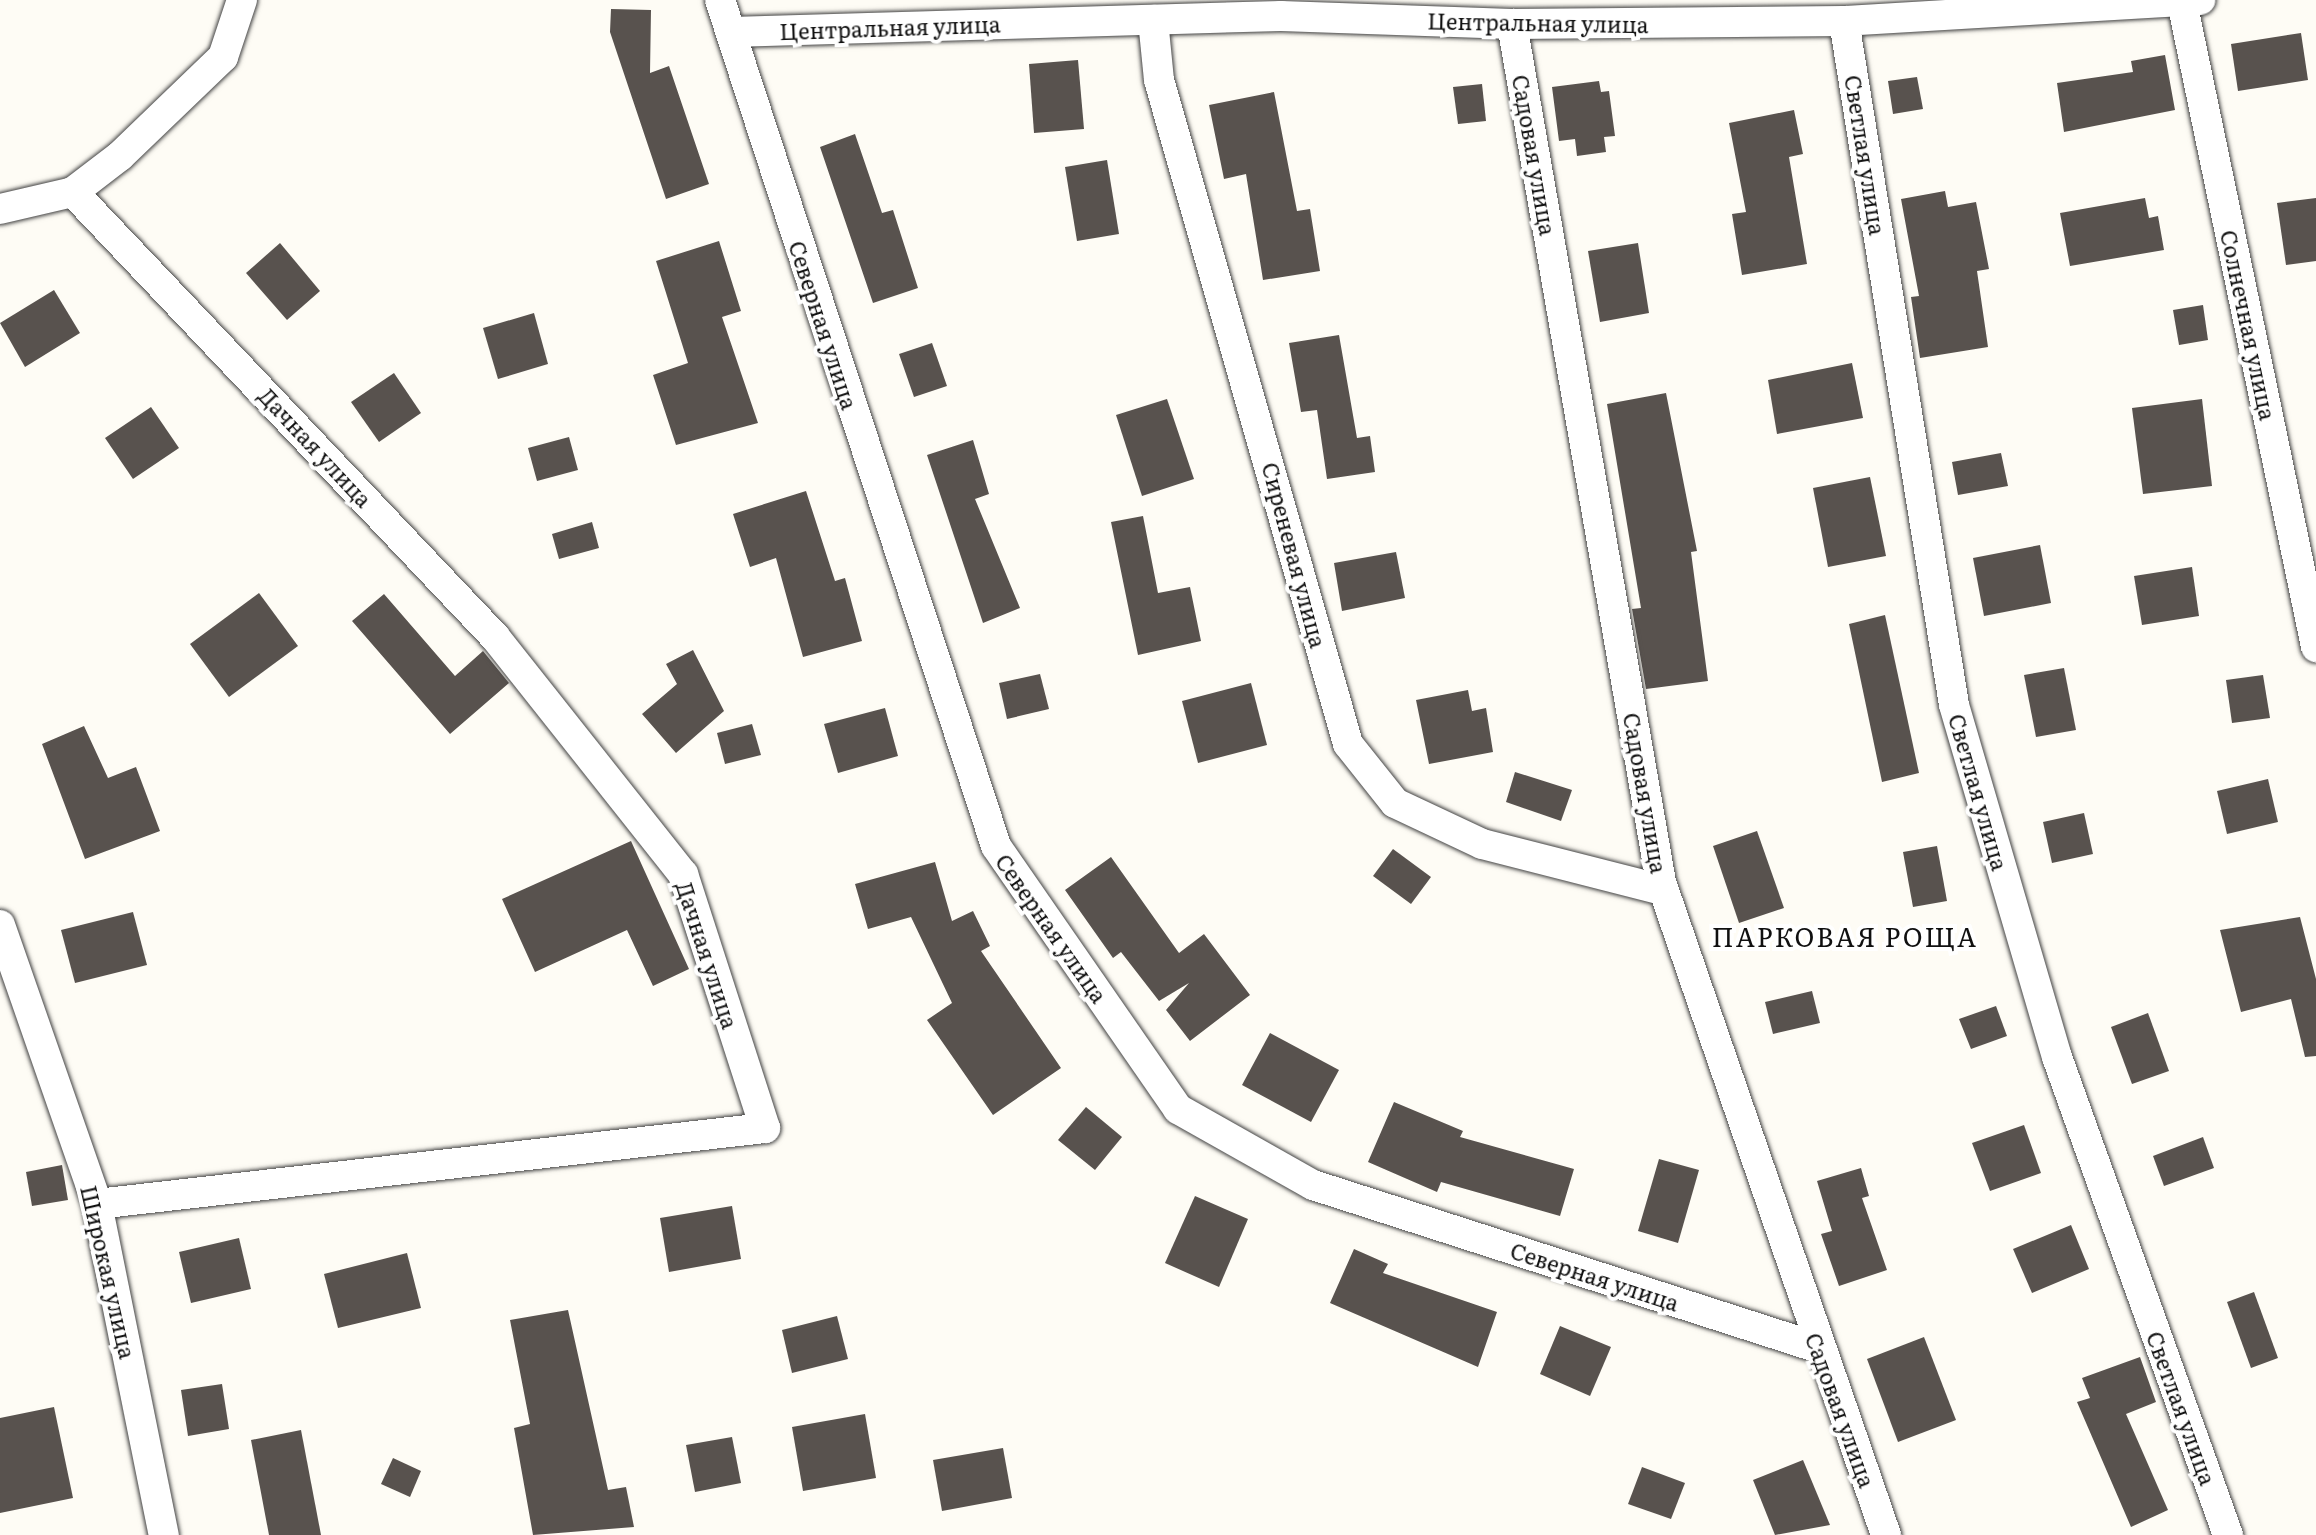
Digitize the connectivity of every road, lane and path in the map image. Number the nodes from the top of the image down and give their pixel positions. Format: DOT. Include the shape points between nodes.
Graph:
graph roads {
  1 [pos="242,0"];
  2 [pos="720,0"];
  3 [pos="2191,1"];
  4 [pos="1278,8"];
  5 [pos="1153,20"];
  6 [pos="1844,21"];
  7 [pos="1512,24"];
  8 [pos="731,32"];
  9 [pos="73,192"];
  10 [pos="0,209"];
  11 [pos="2316,647"];
  12 [pos="1663,890"];
  13 [pos="0,925"];
  14 [pos="97,1204"];
  15 [pos="1819,1348"];
  16 [pos="164,1535"];
  17 [pos="1886,1535"];
  18 [pos="2228,1535"];
  1 -- 9 [label="street" via="223,57"];
  2 -- 8 [label="street, Северная улица"];
  3 -- 6 [label="street, Центральная улица"];
  3 -- 11 [label="street, Солнечная улица"];
  4 -- 5 [label="street, Центральная улица"];
  4 -- 7 [label="street, Центральная улица"];
  5 -- 8 [label="street, Центральная улица"];
  5 -- 12 [label="street, Сиреневая улица" via="1159,80 1348,744 1395,803 1453,830"];
  6 -- 7 [label="street, Центральная улица"];
  6 -- 18 [label="street, Светлая улица" via="1954,705 2057,1057"];
  7 -- 12 [label="street, Садовая улица"];
  8 -- 15 [label="street, Северная улица" via="838,372 960,718 996,846 1178,1109 1313,1185"];
  9 -- 10 [label="street"];
  9 -- 14 [label="street, Дачная улица" via="495,637 683,874 765,1128"];
  12 -- 15 [label="street, Садовая улица"];
  13 -- 14 [label="street, Широкая улица"];
  14 -- 16 [label="street, Широкая улица"];
  15 -- 17 [label="street, Садовая улица"];
}
